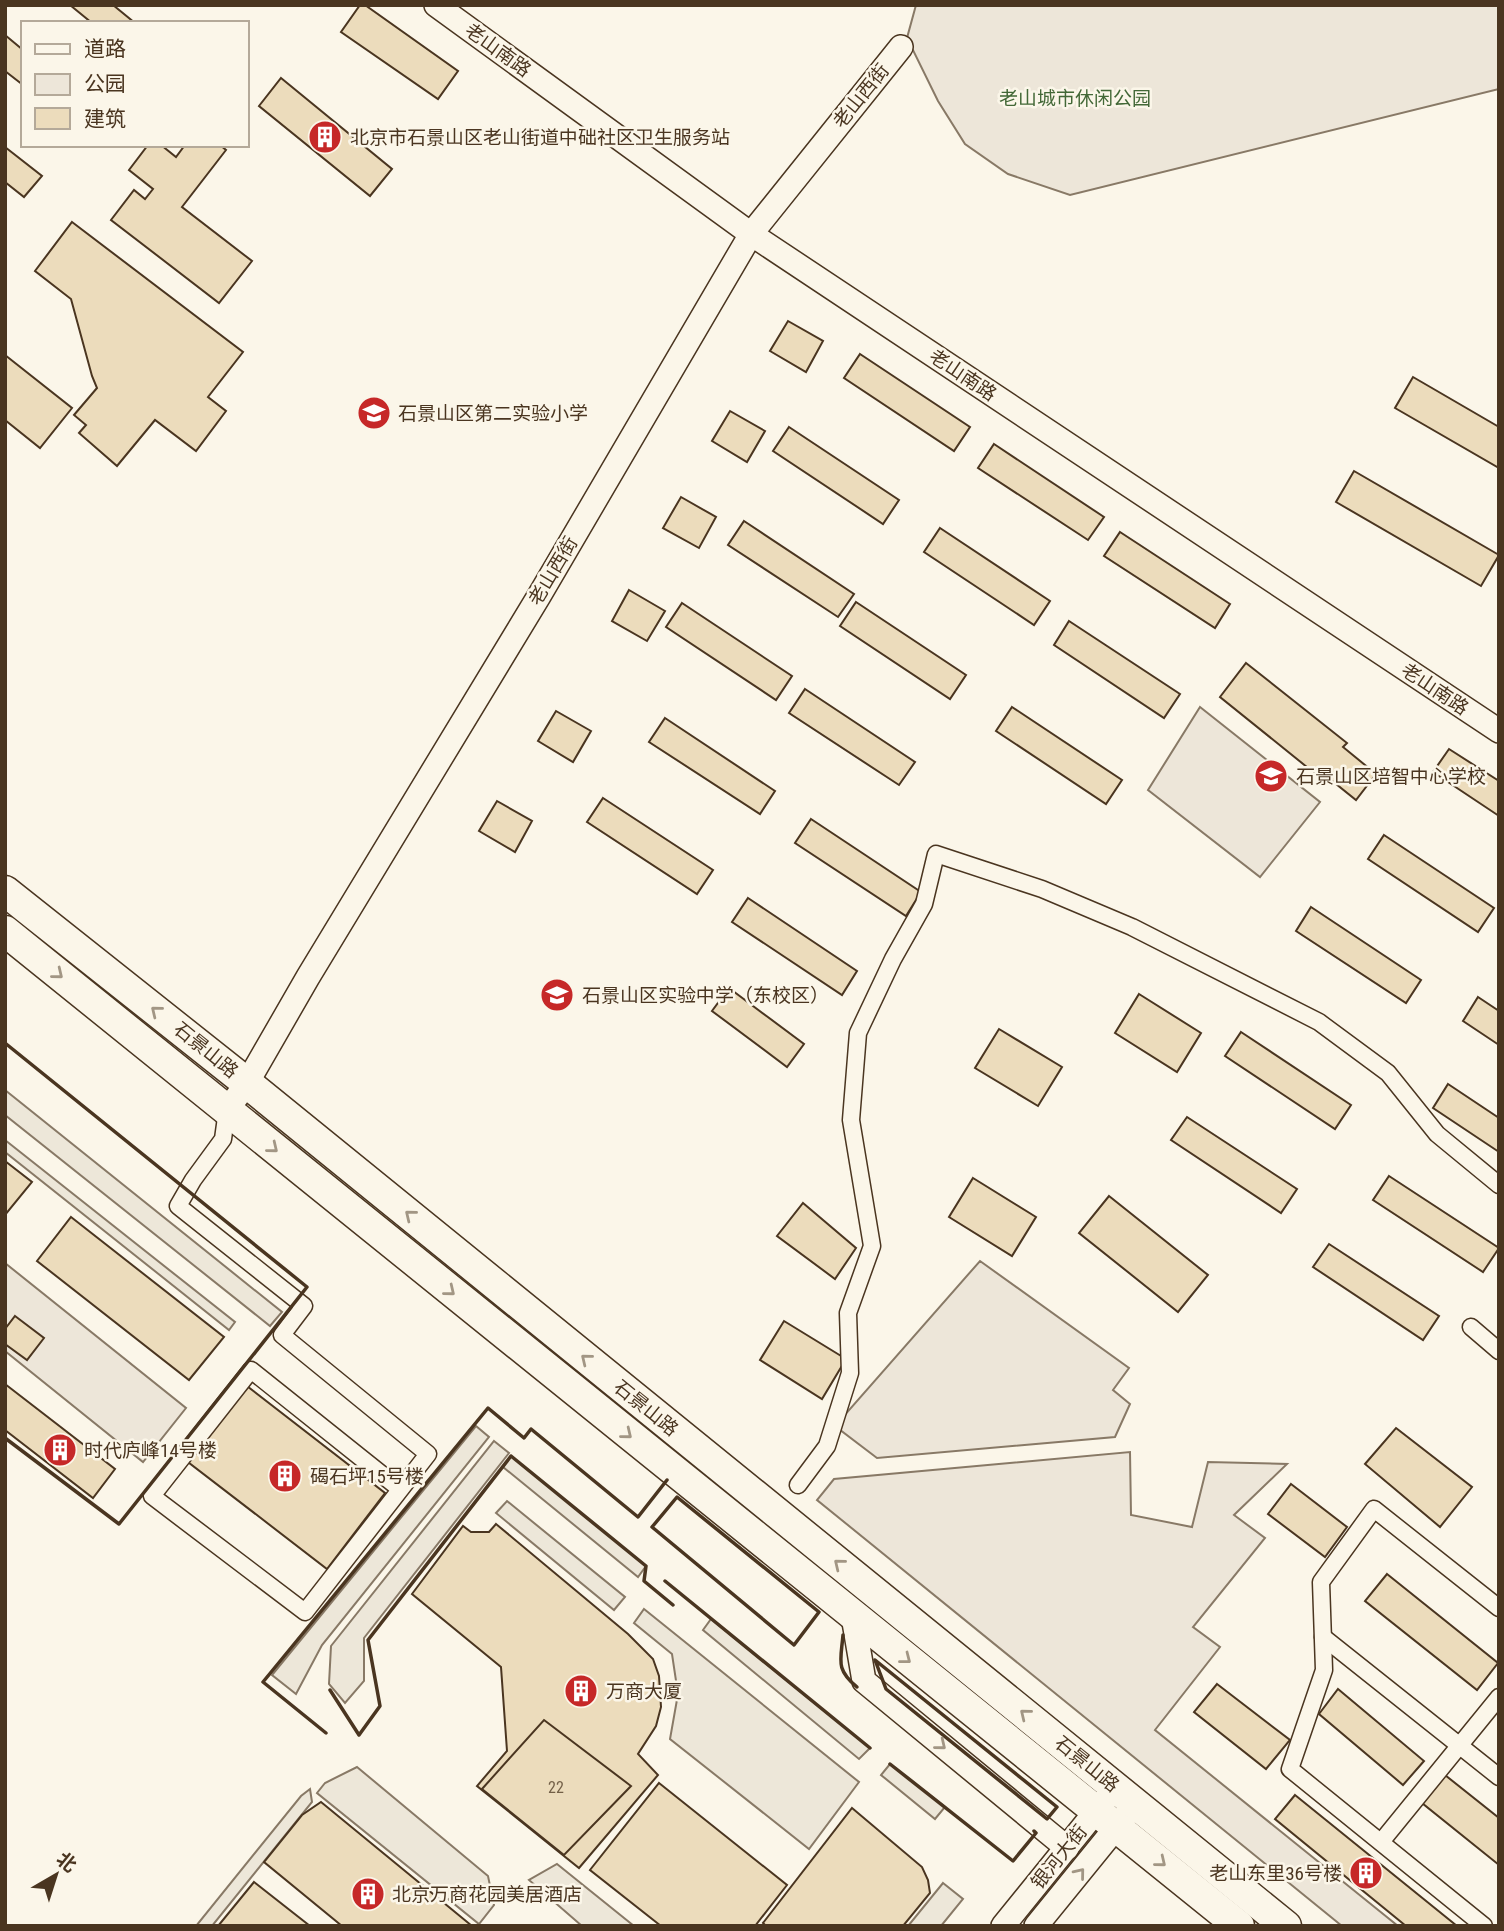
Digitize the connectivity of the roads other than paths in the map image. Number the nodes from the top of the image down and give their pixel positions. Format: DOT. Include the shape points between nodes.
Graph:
graph roads {
  1 [pos="436,5"];
  2 [pos="901,47"];
  3 [pos="751,234"];
  4 [pos="1499,731"];
  5 [pos="5,891"];
  6 [pos="5,931"];
  7 [pos="247,1083"];
  8 [pos="227,1110"];
  9 [pos="1499,1185"];
  10 [pos="1471,1327"];
  11 [pos="1499,1352"];
  12 [pos="798,1485"];
  13 [pos="400,1489"];
  14 [pos="1499,1608"];
  15 [pos="853,1616"];
  16 [pos="1323,1637"];
  17 [pos="1499,1697"];
  18 [pos="1459,1746"];
  19 [pos="1499,1777"];
  20 [pos="1116,1807"];
  21 [pos="1381,1842"];
  22 [pos="1067,1848"];
  23 [pos="1003,1926"];
  24 [pos="1036,1926"];
  25 [pos="1239,1926"];
  26 [pos="1286,1926"];
  27 [pos="1484,1926"];
  1 -- 3 [label="street, 老山南路"];
  2 -- 3 [label="street, 老山西街"];
  3 -- 4 [label="street, 老山南路"];
  3 -- 7 [label="street, 老山西街"];
  7 -- 5 [label="highway, 石景山路, one-way"];
  6 -- 8 [label="highway, 石景山路, one-way"];
  7 -- 8 [label="street, 老山西街"];
  20 -- 7 [label="highway, 石景山路, one-way"];
  8 -- 13 [label="street" via="223,1139 178,1206 304,1306 282,1335 428,1454"];
  8 -- 15 [label="highway, 石景山路, one-way"];
  9 -- 12 [label="street" via="1437,1134 1388,1073 1319,1022 1132,927 1042,889 936,854 924,904 858,1033 851,1120 872,1246 848,1313 850,1373 828,1446"];
  10 -- 11 [label="street"];
  13 -- 13 [label="street" via="305,1612 152,1496 251,1370"];
  14 -- 16 [label="street" via="1374,1509 1321,1582"];
  15 -- 20 [label="highway, 石景山路, one-way"];
  15 -- 22 [label="street, one-way" via="864,1681"];
  16 -- 18 [label="street"];
  16 -- 21 [label="street" via="1324,1670 1290,1769"];
  17 -- 18 [label="street"];
  18 -- 19 [label="street"];
  18 -- 21 [label="street"];
  20 -- 22 [label="street, 银河大街"];
  24 -- 20 [label="street, 银河大街, one-way"];
  20 -- 25 [label="highway, 石景山路, one-way"];
  20 -- 26 [label="highway, 石景山路"];
  21 -- 27 [label="street"];
  22 -- 23 [label="street, 银河大街"];
}
